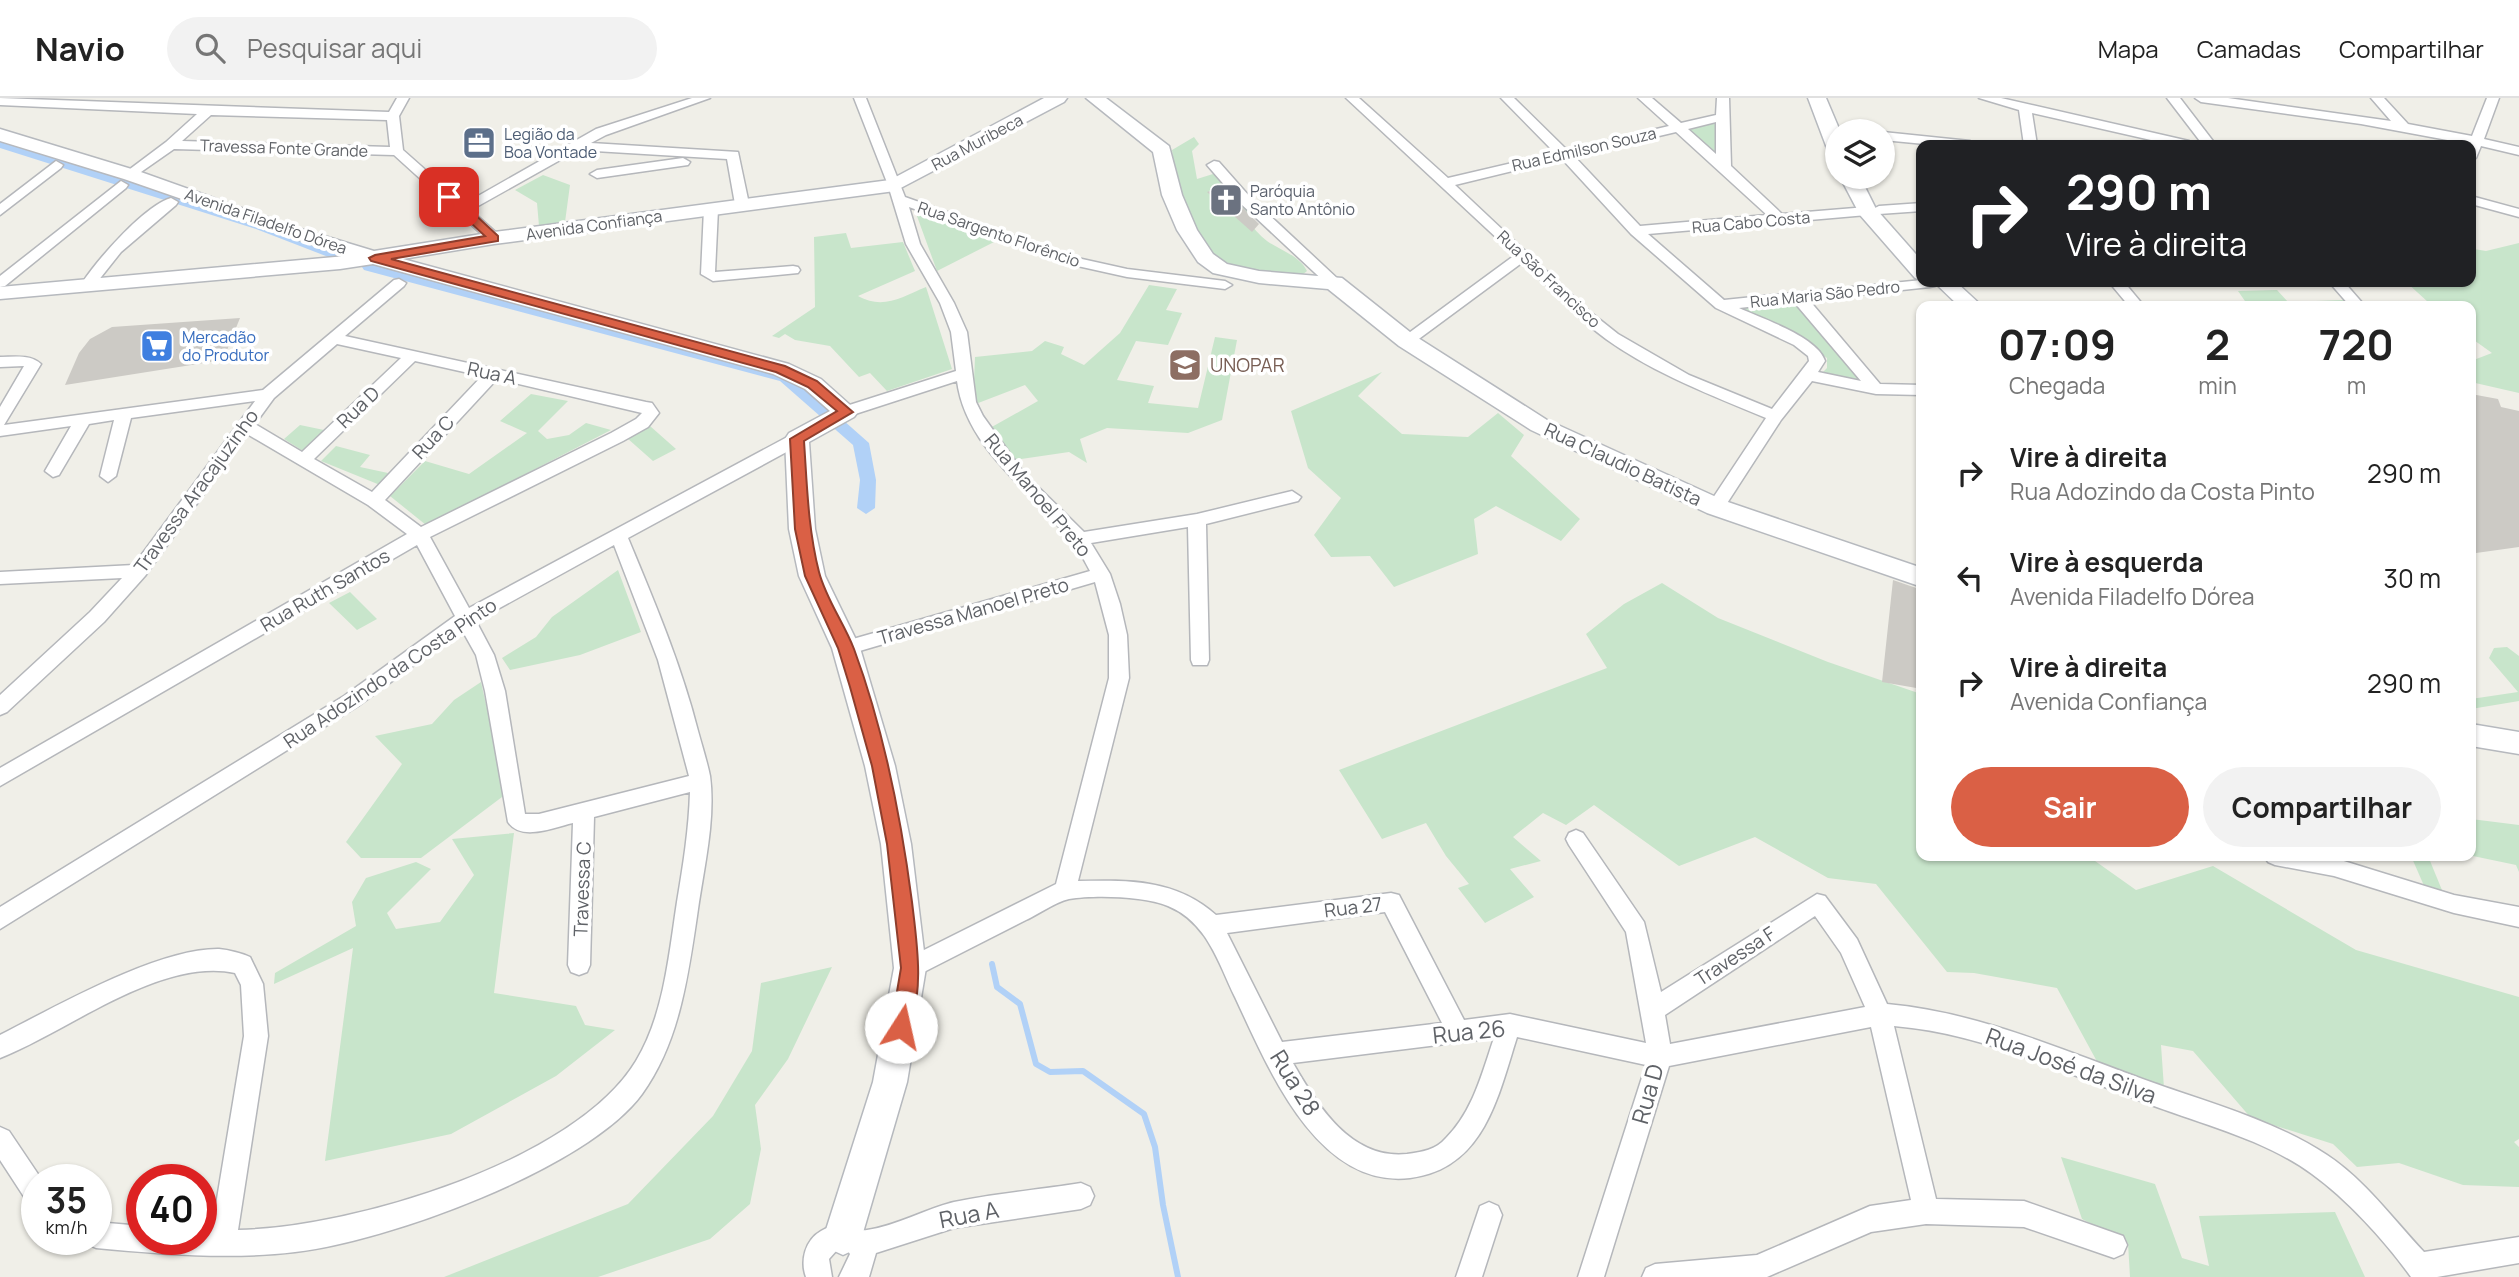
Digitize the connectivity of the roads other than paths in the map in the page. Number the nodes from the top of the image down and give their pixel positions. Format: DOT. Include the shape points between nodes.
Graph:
graph roads {
  1 [pos="124,98"];
  2 [pos="403,98"];
  3 [pos="704,98"];
  4 [pos="860,98"];
  5 [pos="1058,98"];
  6 [pos="1070,98"];
  7 [pos="1095,98"];
  8 [pos="1352,98"];
  9 [pos="1507,98"];
  10 [pos="1644,98"];
  11 [pos="1723,98"];
  12 [pos="1817,98"];
  13 [pos="1835,98"];
  14 [pos="1985,98"];
  15 [pos="2173,98"];
  16 [pos="2201,98"];
  17 [pos="2270,98"];
  18 [pos="2377,98"];
  19 [pos="2493,98"];
  20 [pos="0,101"];
  21 [pos="112,106"];
  22 [pos="2025,108"];
  23 [pos="2280,109"];
  24 [pos="208,111"];
  25 [pos="393,116"];
  26 [pos="1722,117"];
  27 [pos="1825,119"];
  28 [pos="1840,119"];
  29 [pos="1676,127"];
  30 [pos="2404,128"];
  31 [pos="0,135"];
  32 [pos="1895,137"];
  33 [pos="1922,140"];
  34 [pos="2029,140"];
  35 [pos="2167,140"];
  36 [pos="2206,140"];
  37 [pos="2471,140"];
  38 [pos="2477,141"];
  39 [pos="171,145"];
  40 [pos="575,146"];
  41 [pos="0,148"];
  42 [pos="638,150"];
  43 [pos="397,151"];
  44 [pos="2519,151"];
  45 [pos="1563,154"];
  46 [pos="733,155"];
  47 [pos="56,165"];
  48 [pos="1214,165"];
  49 [pos="1724,167"];
  50 [pos="632,169"];
  51 [pos="597,174"];
  52 [pos="126,180"];
  53 [pos="1446,183"];
  54 [pos="1858,189"];
  55 [pos="1866,189"];
  56 [pos="897,192"];
  57 [pos="2476,201"];
  58 [pos="171,202"];
  59 [pos="742,204"];
  60 [pos="1916,207"];
  61 [pos="464,209"];
  62 [pos="711,209"];
  63 [pos="0,211"];
  64 [pos="1873,211"];
  65 [pos="2519,213"];
  66 [pos="1780,220"];
  67 [pos="1636,231"];
  68 [pos="494,238"];
  69 [pos="1524,255"];
  70 [pos="374,258"];
  71 [pos="1916,261"];
  72 [pos="343,263"];
  73 [pos="793,270"];
  74 [pos="1916,273"];
  75 [pos="0,283"];
  76 [pos="89,283"];
  77 [pos="399,283"];
  78 [pos="1225,285"];
  79 [pos="1939,287"];
  80 [pos="1946,287"];
  81 [pos="2120,287"];
  82 [pos="2341,287"];
  83 [pos="1342,290"];
  84 [pos="0,293"];
  85 [pos="1798,297"];
  86 [pos="1951,301"];
  87 [pos="1964,301"];
  88 [pos="2133,301"];
  89 [pos="2353,301"];
  90 [pos="1721,305"];
  91 [pos="331,338"];
  92 [pos="1407,341"];
  93 [pos="412,356"];
  94 [pos="0,362"];
  95 [pos="493,373"];
  96 [pos="965,373"];
  97 [pos="1808,375"];
  98 [pos="1876,389"];
  99 [pos="1916,390"];
  100 [pos="268,394"];
  101 [pos="651,410"];
  102 [pos="124,412"];
  103 [pos="1774,416"];
  104 [pos="836,417"];
  105 [pos="84,418"];
  106 [pos="0,421"];
  107 [pos="244,425"];
  108 [pos="0,430"];
  109 [pos="797,439"];
  110 [pos="303,459"];
  111 [pos="53,471"];
  112 [pos="108,476"];
  113 [pos="1292,497"];
  114 [pos="374,501"];
  115 [pos="1716,507"];
  116 [pos="1197,520"];
  117 [pos="618,534"];
  118 [pos="421,535"];
  119 [pos="1080,539"];
  120 [pos="139,571"];
  121 [pos="1101,574"];
  122 [pos="1916,576"];
  123 [pos="0,578"];
  124 [pos="465,618"];
  125 [pos="846,648"];
  126 [pos="1200,660"];
  127 [pos="0,707"];
  128 [pos="2476,735"];
  129 [pos="2519,743"];
  130 [pos="0,778"];
  131 [pos="700,781"];
  132 [pos="584,813"];
  133 [pos="515,816"];
  134 [pos="1576,839"];
  135 [pos="2331,861"];
  136 [pos="1065,890"];
  137 [pos="2519,917"];
  138 [pos="0,919"];
  139 [pos="1212,925"];
  140 [pos="579,965"];
  141 [pos="911,968"];
  142 [pos="1653,1010"];
  143 [pos="1881,1014"];
  144 [pos="1510,1025"];
  145 [pos="1459,1033"];
  146 [pos="0,1047"];
  147 [pos="1276,1054"];
  148 [pos="1660,1057"];
  149 [pos="1,1144"];
  150 [pos="21,1172"];
  151 [pos="1081,1196"];
  152 [pos="1926,1211"];
  153 [pos="1489,1215"];
  154 [pos="851,1240"];
  155 [pos="217,1243"];
  156 [pos="223,1243"];
  157 [pos="2114,1245"];
  158 [pos="2519,1250"];
  159 [pos="2422,1271"];
  160 [pos="1757,1273"];
  161 [pos="857,1275"];
  162 [pos="819,1277"];
  163 [pos="1469,1277"];
  164 [pos="1591,1277"];
  165 [pos="1655,1277"];
  1 -- 21 [label="street"];
  2 -- 25 [label="street"];
  3 -- 40 [label="street" via="624,123"];
  4 -- 56 [label="street, Rua Manoel Preto"];
  5 -- 56 [label="street, Rua Muribeca"];
  6 -- 78 [label="street" via="1140,154 1192,261"];
  7 -- 83 [label="street" via="1162,150 1172,195 1187,230 1212,264 1240,274"];
  8 -- 53 [label="street, Rua São Francisco"];
  9 -- 45 [label="street"];
  10 -- 29 [label="street"];
  11 -- 26 [label="street"];
  12 -- 27 [label="street"];
  13 -- 28 [label="street"];
  14 -- 22 [label="street"];
  15 -- 36 [label="street"];
  16 -- 23 [label="street"];
  17 -- 23 [label="street"];
  18 -- 30 [label="street"];
  19 -- 38 [label="street"];
  20 -- 21 [label="street"];
  21 -- 24 [label="street"];
  22 -- 34 [label="street"];
  22 -- 35 [label="street"];
  23 -- 30 [label="street"];
  24 -- 25 [label="street"];
  24 -- 39 [label="street"];
  25 -- 43 [label="street"];
  26 -- 29 [label="street, Rua Edmilson Souza"];
  26 -- 49 [label="street"];
  29 -- 45 [label="street, Rua Edmilson Souza"];
  29 -- 49 [label="street"];
  30 -- 37 [label="street"];
  31 -- 52 [label="street, Avenida Filadelfo Dórea"];
  32 -- 33 [label="street"];
  38 -- 44 [label="street"];
  39 -- 43 [label="street, Travessa Fonte Grande"];
  39 -- 52 [label="street"];
  40 -- 42 [label="street"];
  40 -- 61 [label="street"];
  41 -- 47 [label="street, Avenida Filadelfo Dórea"];
  42 -- 46 [label="street"];
  42 -- 50 [label="street"];
  43 -- 61 [label="street"];
  45 -- 53 [label="street, Rua Edmilson Souza"];
  45 -- 67 [label="street"];
  46 -- 50 [label="street"];
  46 -- 59 [label="street"];
  47 -- 52 [label="street, Avenida Filadelfo Dórea"];
  47 -- 63 [label="street"];
  48 -- 83 [label="street, Rua Claudio Batista"];
  49 -- 66 [label="street"];
  50 -- 51 [label="street"];
  52 -- 58 [label="street, Avenida Filadelfo Dórea"];
  52 -- 70 [label="street, Avenida Filadelfo Dórea"];
  52 -- 75 [label="street"];
  53 -- 69 [label="street, Rua São Francisco"];
  54 -- 64 [label="street"];
  55 -- 64 [label="street"];
  56 -- 59 [label="street, Avenida Confiança"];
  56 -- 78 [label="street, Rua Sargento Florêncio" via="1069,260 1140,275"];
  56 -- 96 [label="street, Rua Manoel Preto" via="913,244 959,332"];
  57 -- 65 [label="street"];
  58 -- 72 [label="street, Avenida Filadelfo Dórea"];
  58 -- 76 [label="street" via="120,243"];
  59 -- 62 [label="street, Avenida Confiança"];
  60 -- 64 [label="street, Rua Cabo Costa"];
  61 -- 68 [label="street"];
  62 -- 68 [label="street, Avenida Confiança"];
  62 -- 73 [label="street" via="708,274"];
  64 -- 66 [label="street, Rua Cabo Costa"];
  64 -- 71 [label="street"];
  66 -- 67 [label="street, Rua Cabo Costa"];
  67 -- 90 [label="street"];
  68 -- 70 [label="street, Avenida Confiança"];
  69 -- 92 [label="street"];
  69 -- 103 [label="street, Rua São Francisco" via="1584,314 1626,347 1683,378"];
  70 -- 72 [label="street, Avenida Confiança"];
  70 -- 104 [label="street, Avenida Filadelfo Dórea" via="781,369 813,384"];
  72 -- 76 [label="street, Avenida Confiança"];
  72 -- 77 [label="street, Avenida Filadelfo Dórea"];
  74 -- 85 [label="street, Rua Maria São Pedro"];
  76 -- 84 [label="street, Avenida Confiança"];
  77 -- 91 [label="street, Travessa Aracajuzinho"];
  77 -- 104 [label="street, Avenida Filadelfo Dórea" via="771,383"];
  78 -- 83 [label="street"];
  79 -- 86 [label="street"];
  80 -- 87 [label="street"];
  81 -- 88 [label="street"];
  82 -- 89 [label="street"];
  83 -- 92 [label="street, Rua Claudio Batista"];
  85 -- 90 [label="street, Rua Maria São Pedro"];
  85 -- 98 [label="street"];
  90 -- 97 [label="street" via="1808,347 1817,358"];
  91 -- 93 [label="street, Rua A"];
  91 -- 100 [label="street, Travessa Aracajuzinho"];
  92 -- 115 [label="street, Rua Claudio Batista" via="1538,425"];
  93 -- 95 [label="street, Rua A"];
  93 -- 110 [label="street, Rua D"];
  94 -- 106 [label="street" via="29,361 33,367"];
  95 -- 101 [label="street, Rua A"];
  95 -- 114 [label="street, Rua C"];
  96 -- 104 [label="street"];
  96 -- 119 [label="street, Rua Manoel Preto" via="968,402 993,444 1018,477"];
  97 -- 98 [label="street"];
  97 -- 103 [label="street"];
  98 -- 99 [label="street"];
  100 -- 102 [label="street"];
  100 -- 107 [label="street, Travessa Aracajuzinho"];
  101 -- 118 [label="street, Rua Ruth Santos" via="647,419 617,437"];
  102 -- 105 [label="street"];
  102 -- 112 [label="street"];
  103 -- 115 [label="street"];
  104 -- 109 [label="street, Rua Adozindo da Costa Pinto"];
  105 -- 108 [label="street"];
  105 -- 111 [label="street"];
  107 -- 110 [label="street"];
  107 -- 120 [label="street, Travessa Aracajuzinho"];
  109 -- 117 [label="street, Rua Adozindo da Costa Pinto"];
  109 -- 125 [label="street" via="803,529 813,576"];
  110 -- 114 [label="street"];
  113 -- 116 [label="street"];
  114 -- 118 [label="street"];
  115 -- 122 [label="street, Rua Claudio Batista"];
  116 -- 119 [label="street"];
  116 -- 126 [label="street"];
  117 -- 124 [label="street, Rua Adozindo da Costa Pinto"];
  117 -- 131 [label="street" via="681,696"];
  118 -- 124 [label="street"];
  118 -- 130 [label="street, Rua Ruth Santos"];
  119 -- 121 [label="street, Rua Manoel Preto"];
  120 -- 123 [label="street"];
  120 -- 127 [label="street, Travessa Aracajuzinho" via="97,617"];
  121 -- 125 [label="street, Travessa Manoel Preto"];
  121 -- 136 [label="street, Rua Manoel Preto" via="1118,635 1119,678"];
  124 -- 133 [label="street" via="490,670"];
  124 -- 138 [label="street, Rua Adozindo da Costa Pinto" via="351,701"];
  125 -- 141 [label="street" via="880,766 896,844"];
  128 -- 129 [label="street"];
  131 -- 132 [label="street"];
  131 -- 156 [label="street" via="696,849 666,1013 647,1064 608,1113 548,1153 434,1203 299,1239"];
  132 -- 133 [label="street" via="532,824"];
  132 -- 140 [label="street, Travessa C"];
  134 -- 142 [label="street, Rua D" via="1636,929"];
  135 -- 137 [label="street" via="2463,906"];
  136 -- 139 [label="street, Rua 28" via="1153,891 1190,904"];
  136 -- 141 [label="street"];
  139 -- 145 [label="street, Rua 27" via="1391,902"];
  139 -- 147 [label="street, Rua 28"];
  141 -- 154 [label="street" via="890,1082"];
  142 -- 143 [label="street, Travessa F" via="1817,903 1856,954"];
  142 -- 148 [label="street, Rua D"];
  143 -- 148 [label="street, Rua José da Silva"];
  143 -- 152 [label="street"];
  143 -- 159 [label="street, Rua José da Silva" via="1937,1021 2001,1039 2262,1134 2319,1164 2339,1181"];
  144 -- 145 [label="street, Rua 26"];
  144 -- 147 [label="street, Rua 28" via="1481,1104 1457,1145 1439,1160 1401,1168 1363,1159 1340,1143 1322,1126"];
  144 -- 148 [label="street, Rua 26"];
  145 -- 147 [label="street, Rua 26"];
  146 -- 156 [label="street" via="161,970 211,958 242,964 252,984 257,1036"];
  148 -- 164 [label="street, Rua D"];
  149 -- 150 [label="street"];
  151 -- 154 [label="street, Rua A" via="954,1215"];
  152 -- 157 [label="street" via="2024,1213"];
  152 -- 160 [label="street" via="1870,1219"];
  153 -- 163 [label="street"];
  154 -- 161 [label="street" via="862,1260"];
  154 -- 162 [label="street, Rua A" via="828,1241 817,1253"];
  155 -- 156 [label="street"];
  158 -- 159 [label="street"];
  160 -- 165 [label="street"];
}
